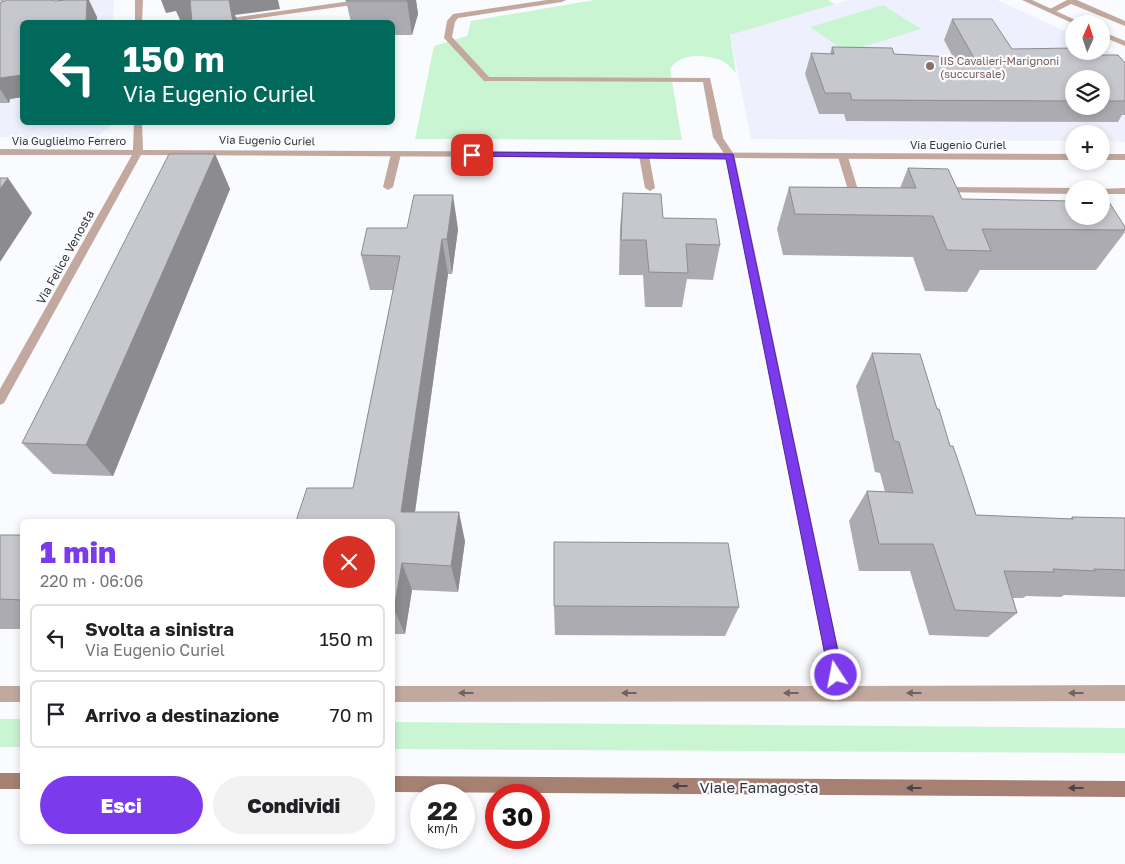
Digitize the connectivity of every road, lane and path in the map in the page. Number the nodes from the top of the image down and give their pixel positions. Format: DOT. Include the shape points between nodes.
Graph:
graph roads {
  1 [pos="139,0"];
  2 [pos="374,0"];
  3 [pos="562,0"];
  4 [pos="1026,0"];
  5 [pos="1072,0"];
  6 [pos="1050,11"];
  7 [pos="1065,18"];
  8 [pos="139,20"];
  9 [pos="231,20"];
  10 [pos="1125,24"];
  11 [pos="1110,37"];
  12 [pos="1125,44"];
  13 [pos="138,125"];
  14 [pos="0,152"];
  15 [pos="138,152"];
  16 [pos="396,154"];
  17 [pos="644,156"];
  18 [pos="730,156"];
  19 [pos="843,157"];
  20 [pos="1065,157"];
  21 [pos="1110,157"];
  22 [pos="1125,157"];
  23 [pos="388,187"];
  24 [pos="650,188"];
  25 [pos="853,189"];
  26 [pos="930,190"];
  27 [pos="1065,191"];
  28 [pos="1110,191"];
  29 [pos="1125,191"];
  30 [pos="0,400"];
  31 [pos="840,693"];
  32 [pos="1125,693"];
  33 [pos="0,694"];
  34 [pos="20,694"];
  35 [pos="395,694"];
  36 [pos="0,781"];
  37 [pos="20,781"];
  38 [pos="395,784"];
  39 [pos="1125,788"];
  1 -- 8 [label="street"];
  2 -- 9 [label="street"];
  3 -- 18 [label="street" via="456,16 451,20 448,38 487,79 707,80 718,137"];
  4 -- 6 [label="street"];
  5 -- 6 [label="street"];
  5 -- 10 [label="street"];
  6 -- 7 [label="street"];
  11 -- 12 [label="street"];
  13 -- 15 [label="street, Via Felice Venosta"];
  14 -- 15 [label="street, Via Guglielmo Ferrero"];
  15 -- 16 [label="street, Via Eugenio Curiel"];
  15 -- 30 [label="street, Via Felice Venosta"];
  16 -- 17 [label="street, Via Eugenio Curiel"];
  16 -- 23 [label="street"];
  17 -- 18 [label="street, Via Eugenio Curiel"];
  17 -- 24 [label="street"];
  18 -- 19 [label="street, Via Eugenio Curiel"];
  18 -- 31 [label="street"];
  19 -- 20 [label="street, Via Eugenio Curiel"];
  19 -- 25 [label="street"];
  21 -- 22 [label="street"];
  26 -- 27 [label="street"];
  28 -- 29 [label="street"];
  32 -- 31 [label="street, one-way"];
  31 -- 35 [label="street, one-way"];
  33 -- 34 [label="street"];
  36 -- 37 [label="main road"];
  39 -- 38 [label="main road, Viale Famagosta, one-way"];
}
